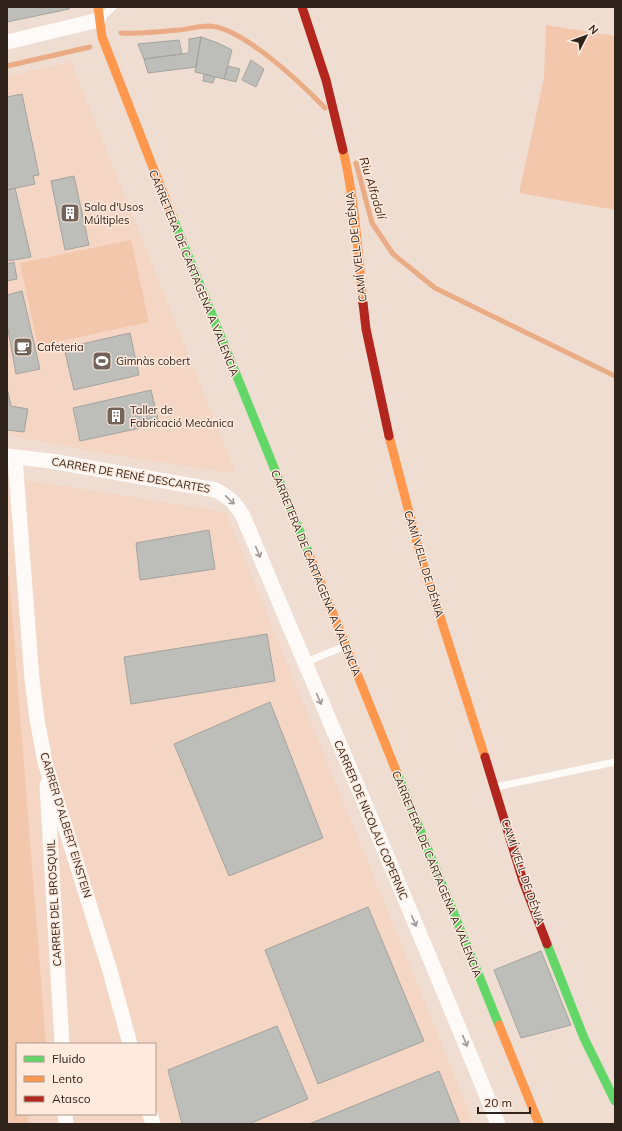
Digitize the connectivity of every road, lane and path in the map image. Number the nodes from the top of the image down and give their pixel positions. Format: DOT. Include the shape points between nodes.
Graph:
graph roads {
  1 [pos="113,7"];
  2 [pos="302,7"];
  3 [pos="98,14"];
  4 [pos="7,42"];
  5 [pos="11,457"];
  6 [pos="243,516"];
  7 [pos="345,646"];
  8 [pos="304,663"];
  9 [pos="46,762"];
  10 [pos="615,762"];
  11 [pos="495,788"];
  12 [pos="62,1043"];
  13 [pos="130,1043"];
  14 [pos="615,1101"];
  15 [pos="498,1124"];
  16 [pos="539,1124"];
  1 -- 3 [label="lane"];
  2 -- 11 [label="main road, CAMÍ VELL DE DÉNIA" via="326,80 347,167 366,329 392,452 420,554"];
  3 -- 4 [label="street" via="66,29"];
  3 -- 7 [label="main road, CARRETERA DE CARTAGENA A VALENCIA" via="102,37 145,150"];
  5 -- 6 [label="street, CARRER DE RENÉ DESCARTES, one-way" via="51,461 216,490 228,497"];
  5 -- 9 [label="street, CARRER D'ALBERT EINSTEIN" via="32,679"];
  6 -- 8 [label="street, CARRER DE NICOLAU COPERNIC, one-way"];
  7 -- 8 [label="lane"];
  7 -- 16 [label="main road, CARRETERA DE CARTAGENA A VALENCIA"];
  8 -- 15 [label="street, CARRER DE NICOLAU COPERNIC, one-way" via="454,1014"];
  9 -- 12 [label="street, CARRER DEL BROSQUIL"];
  9 -- 13 [label="street, CARRER D'ALBERT EINSTEIN"];
  10 -- 11 [label="lane"];
  11 -- 14 [label="main road, CAMÍ VELL DE DÉNIA" via="526,889 584,1038"];
}
